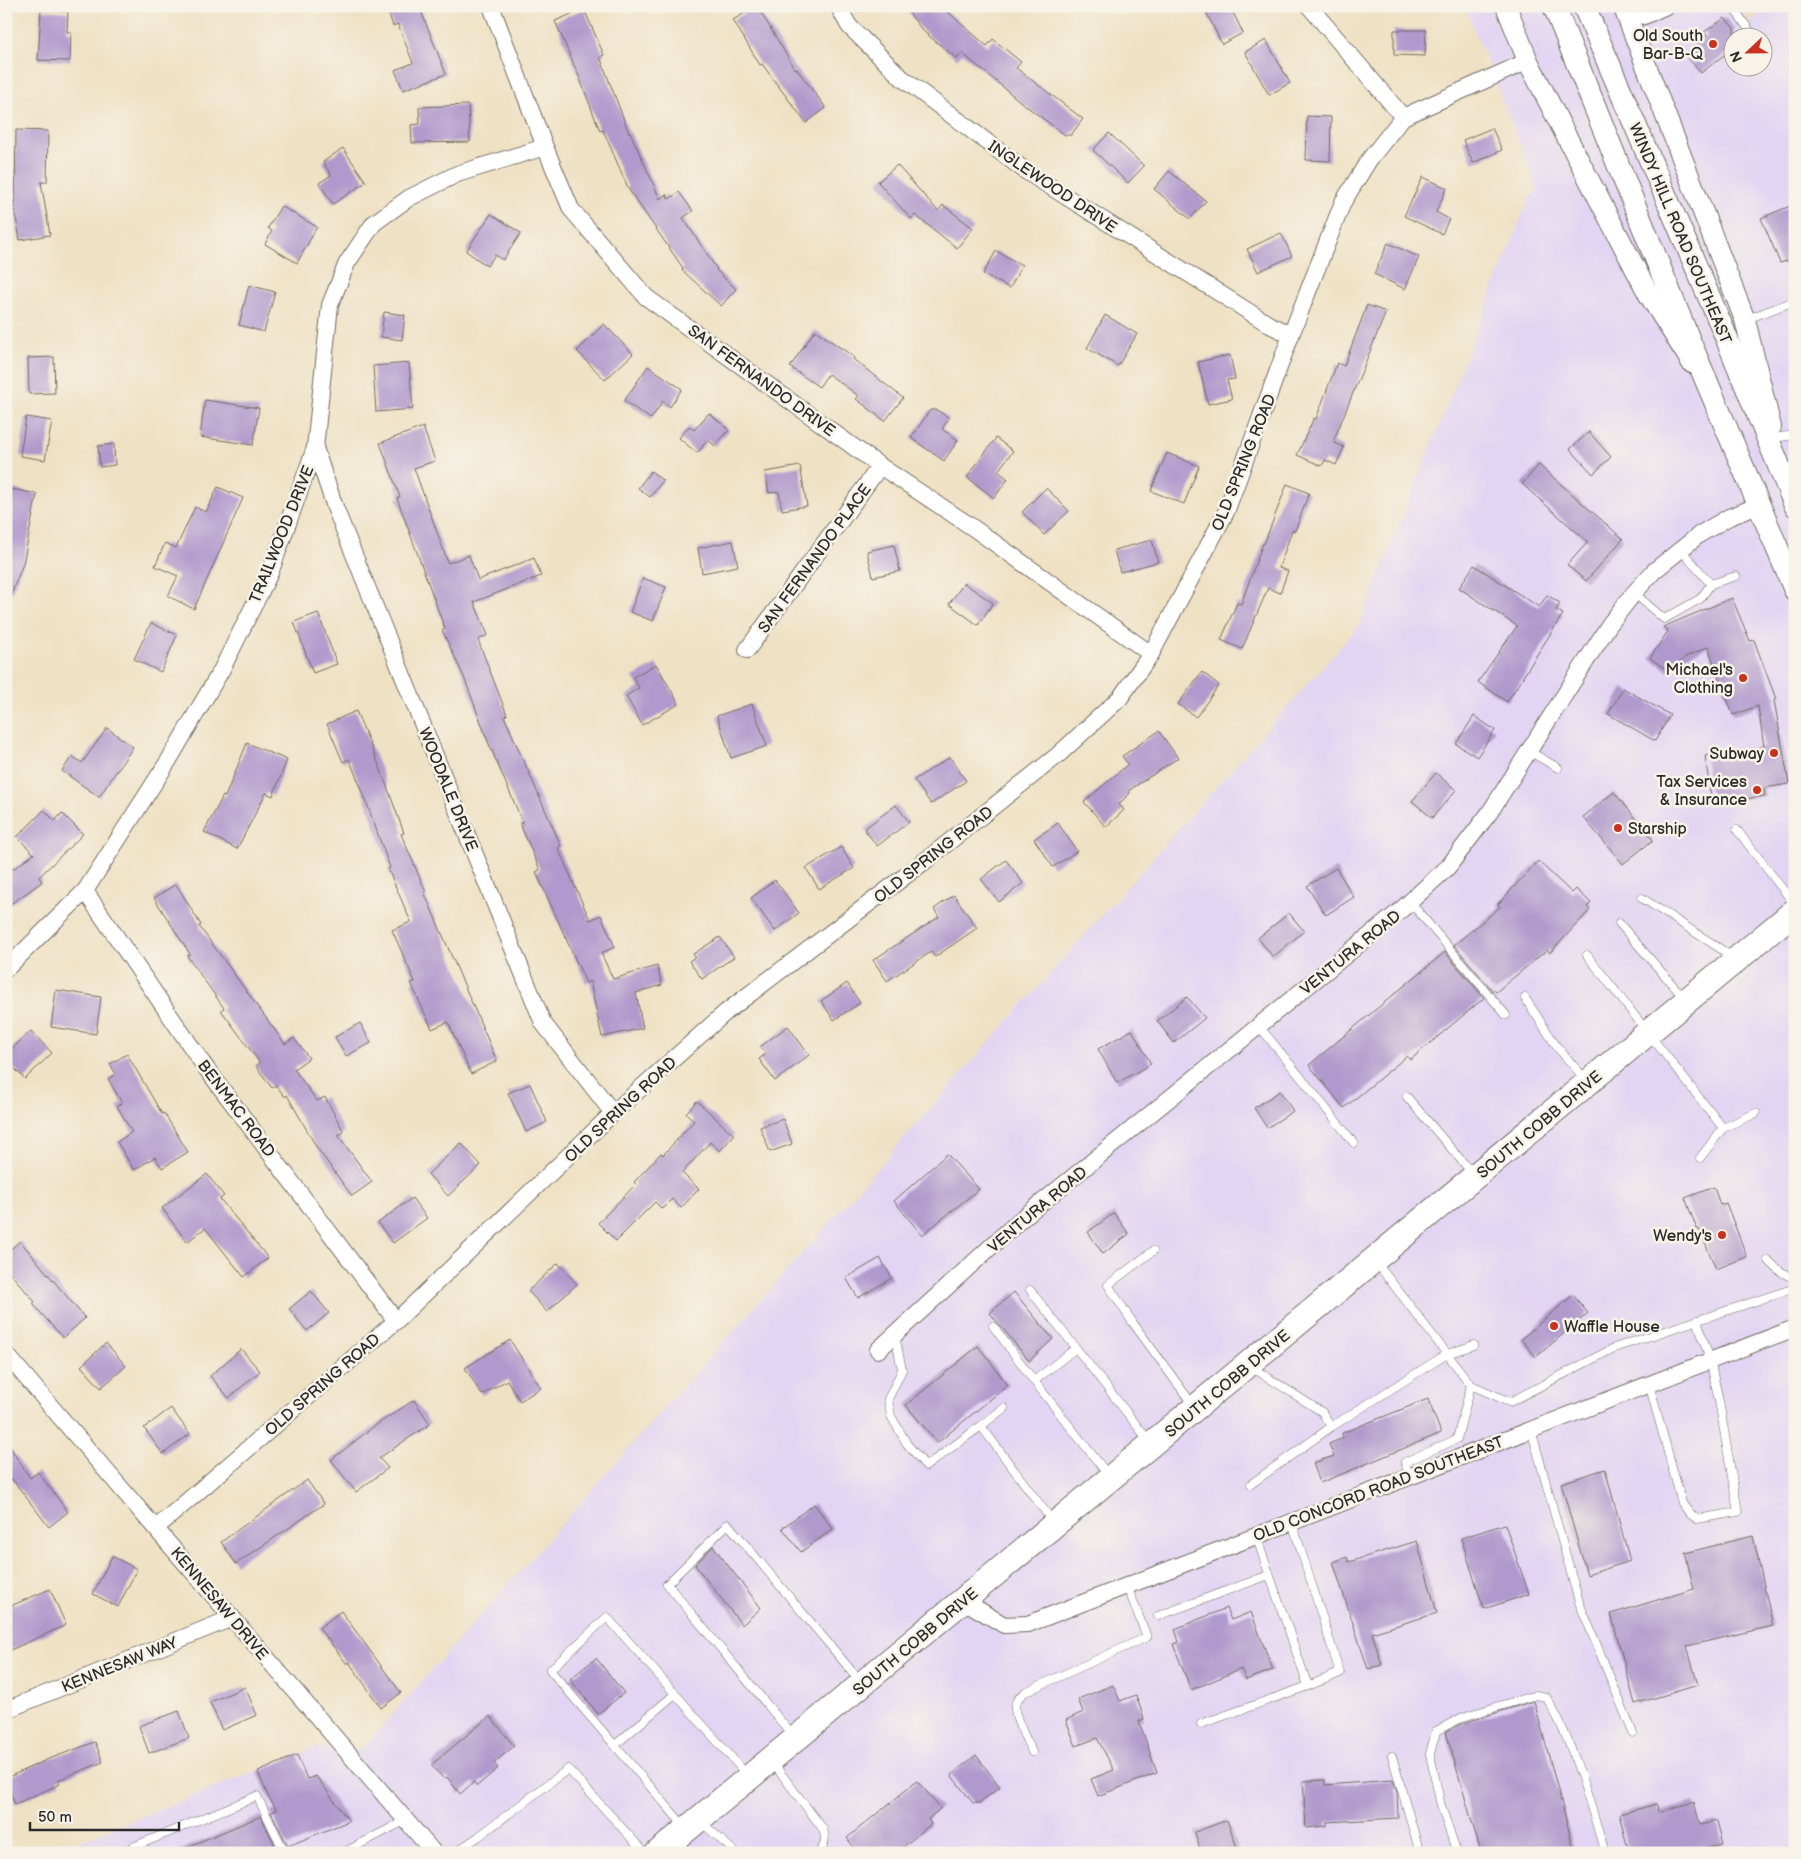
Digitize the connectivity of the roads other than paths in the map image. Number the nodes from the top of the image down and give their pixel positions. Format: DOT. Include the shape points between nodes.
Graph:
graph roads {
  1 [pos="491,6"];
  2 [pos="838,6"];
  3 [pos="1309,6"];
  4 [pos="1506,6"];
  5 [pos="1554,6"];
  6 [pos="1584,6"];
  7 [pos="1623,6"];
  8 [pos="1666,6"];
  9 [pos="1732,6"];
  10 [pos="1644,16"];
  11 [pos="1748,28"];
  12 [pos="1528,61"];
  13 [pos="1403,117"];
  14 [pos="545,147"];
  15 [pos="1795,308"];
  16 [pos="1745,320"];
  17 [pos="1291,335"];
  18 [pos="1711,391"];
  19 [pos="1795,435"];
  20 [pos="1773,438"];
  21 [pos="315,448"];
  22 [pos="1777,461"];
  23 [pos="880,466"];
  24 [pos="1793,495"];
  25 [pos="1760,504"];
  26 [pos="1680,549"];
  27 [pos="1736,576"];
  28 [pos="1712,584"];
  29 [pos="1795,590"];
  30 [pos="1634,593"];
  31 [pos="747,650"];
  32 [pos="1151,654"];
  33 [pos="1530,751"];
  34 [pos="1558,768"];
  35 [pos="1737,830"];
  36 [pos="84,891"];
  37 [pos="1642,898"];
  38 [pos="1410,902"];
  39 [pos="1795,905"];
  40 [pos="1795,911"];
  41 [pos="1619,923"];
  42 [pos="1587,955"];
  43 [pos="1737,959"];
  44 [pos="6,969"];
  45 [pos="1525,998"];
  46 [pos="1686,1001"];
  47 [pos="1506,1015"];
  48 [pos="1259,1026"];
  49 [pos="1649,1032"];
  50 [pos="1588,1083"];
  51 [pos="1407,1098"];
  52 [pos="1756,1112"];
  53 [pos="613,1113"];
  54 [pos="1723,1128"];
  55 [pos="1354,1143"];
  56 [pos="1700,1158"];
  57 [pos="1475,1177"];
  58 [pos="1153,1251"];
  59 [pos="1375,1260"];
  60 [pos="1768,1260"];
  61 [pos="1795,1278"];
  62 [pos="1795,1288"];
  63 [pos="1030,1290"];
  64 [pos="1697,1320"];
  65 [pos="396,1321"];
  66 [pos="992,1326"];
  67 [pos="1795,1328"];
  68 [pos="894,1335"];
  69 [pos="1474,1344"];
  70 [pos="1076,1348"];
  71 [pos="878,1350"];
  72 [pos="6,1354"];
  73 [pos="1447,1354"];
  74 [pos="1710,1360"];
  75 [pos="1249,1365"];
  76 [pos="1034,1381"];
  77 [pos="1649,1384"];
  78 [pos="1471,1386"];
  79 [pos="1004,1408"];
  80 [pos="1196,1409"];
  81 [pos="980,1426"];
  82 [pos="1331,1427"];
  83 [pos="1531,1429"];
  84 [pos="1152,1445"];
  85 [pos="1408,1476"];
  86 [pos="1111,1479"];
  87 [pos="1251,1484"];
  88 [pos="1292,1522"];
  89 [pos="1055,1525"];
  90 [pos="156,1528"];
  91 [pos="1256,1536"];
  92 [pos="1269,1575"];
  93 [pos="1128,1586"];
  94 [pos="964,1601"];
  95 [pos="1158,1616"];
  96 [pos="232,1618"];
  97 [pos="863,1684"];
  98 [pos="1308,1686"];
  99 [pos="675,1694"];
  100 [pos="6,1710"];
  101 [pos="1201,1724"];
  102 [pos="1633,1733"];
  103 [pos="796,1739"];
  104 [pos="614,1745"];
  105 [pos="1032,1752"];
  106 [pos="1392,1756"];
  107 [pos="770,1760"];
  108 [pos="749,1777"];
  109 [pos="406,1820"];
  110 [pos="693,1824"];
  111 [pos="135,1853"];
  112 [pos="285,1853"];
  113 [pos="343,1853"];
  114 [pos="434,1853"];
  115 [pos="454,1853"];
  116 [pos="645,1853"];
  117 [pos="658,1853"];
  118 [pos="736,1853"];
  119 [pos="818,1853"];
  120 [pos="1420,1853"];
  121 [pos="1457,1853"];
  122 [pos="1605,1853"];
  1 -- 14 [label="street, SAN FERNANDO DRIVE"];
  2 -- 17 [label="street, INGLEWOOD DRIVE" via="849,26 902,78 1027,172 1270,325"];
  3 -- 13 [label="street"];
  4 -- 12 [label="street, WINDY HILL ROAD SOUTHEAST"];
  5 -- 18 [label="main road, WINDY HILL ROAD SOUTHEAST"];
  6 -- 22 [label="main road, WINDY HILL ROAD SOUTHEAST"];
  7 -- 16 [label="street, WINDY HILL ROAD SOUTHEAST"];
  8 -- 10 [label="street"];
  9 -- 11 [label="lane"];
  12 -- 13 [label="street, OLD SPRING ROAD"];
  12 -- 18 [label="street, WINDY HILL ROAD SOUTHEAST" via="1649,295"];
  13 -- 17 [label="street, OLD SPRING ROAD" via="1369,160 1343,202"];
  14 -- 21 [label="street, TRAILWOOD DRIVE" via="457,174 409,198 374,223 347,263 330,306"];
  14 -- 23 [label="street, SAN FERNANDO DRIVE" via="572,208 646,297"];
  15 -- 16 [label="lane" via="1792,302"];
  16 -- 20 [label="street, WINDY HILL ROAD SOUTHEAST"];
  17 -- 32 [label="street, OLD SPRING ROAD" via="1226,512"];
  18 -- 25 [label="main road, WINDY HILL ROAD SOUTHEAST"];
  19 -- 20 [label="lane"];
  20 -- 22 [label="street, WINDY HILL ROAD SOUTHEAST"];
  21 -- 36 [label="street, TRAILWOOD DRIVE" via="270,573 222,669 170,760"];
  21 -- 53 [label="street, WOODALE DRIVE" via="339,519 543,1023"];
  22 -- 24 [label="main road, WINDY HILL ROAD SOUTHEAST"];
  23 -- 31 [label="street, SAN FERNANDO PLACE"];
  23 -- 32 [label="street, SAN FERNANDO DRIVE"];
  25 -- 26 [label="street, VENTURA ROAD" via="1714,526"];
  25 -- 29 [label="main road, WINDY HILL ROAD SOUTHEAST"];
  26 -- 28 [label="lane"];
  26 -- 30 [label="street, VENTURA ROAD"];
  27 -- 28 [label="lane"];
  28 -- 30 [label="lane" via="1700,599 1664,620"];
  30 -- 33 [label="street, VENTURA ROAD" via="1609,625"];
  32 -- 53 [label="street, OLD SPRING ROAD" via="1120,698 1058,754 910,873 726,1012"];
  33 -- 34 [label="lane"];
  33 -- 38 [label="street, VENTURA ROAD" via="1490,812 1448,866"];
  35 -- 39 [label="lane"];
  36 -- 44 [label="street, TRAILWOOD DRIVE"];
  36 -- 65 [label="street, BENMAC ROAD" via="204,1064"];
  37 -- 43 [label="lane"];
  38 -- 47 [label="lane"];
  38 -- 48 [label="street, VENTURA ROAD"];
  40 -- 43 [label="main road, SOUTH COBB DRIVE"];
  41 -- 46 [label="lane"];
  42 -- 49 [label="lane"];
  43 -- 46 [label="main road, SOUTH COBB DRIVE"];
  45 -- 50 [label="lane" via="1557,1047"];
  46 -- 49 [label="main road, SOUTH COBB DRIVE"];
  48 -- 55 [label="lane"];
  48 -- 68 [label="street, VENTURA ROAD" via="1019,1221"];
  49 -- 50 [label="main road, SOUTH COBB DRIVE"];
  49 -- 54 [label="lane"];
  50 -- 57 [label="main road, SOUTH COBB DRIVE"];
  51 -- 57 [label="lane"];
  52 -- 54 [label="lane"];
  53 -- 65 [label="street, OLD SPRING ROAD"];
  54 -- 56 [label="lane"];
  57 -- 59 [label="main road, SOUTH COBB DRIVE"];
  58 -- 80 [label="lane" via="1108,1285"];
  59 -- 73 [label="lane"];
  59 -- 75 [label="main road, SOUTH COBB DRIVE"];
  60 -- 61 [label="lane" via="1778,1270"];
  62 -- 64 [label="lane"];
  63 -- 70 [label="lane"];
  64 -- 74 [label="lane"];
  64 -- 78 [label="lane" via="1614,1348 1510,1402"];
  65 -- 90 [label="street, OLD SPRING ROAD"];
  66 -- 76 [label="lane"];
  67 -- 74 [label="street, OLD CONCORD ROAD SOUTHEAST"];
  68 -- 71 [label="street, VENTURA ROAD"];
  68 -- 81 [label="lane" via="902,1370 888,1399 891,1416 907,1444 926,1466"];
  69 -- 73 [label="lane"];
  70 -- 76 [label="lane"];
  70 -- 84 [label="lane"];
  72 -- 90 [label="street, KENNESAW DRIVE"];
  73 -- 78 [label="lane"];
  73 -- 82 [label="lane"];
  74 -- 77 [label="street, OLD CONCORD ROAD SOUTHEAST"];
  74 -- 77 [label="lane" via="1738,1512 1697,1519 1682,1503"];
  75 -- 80 [label="main road, SOUTH COBB DRIVE"];
  75 -- 82 [label="lane" via="1322,1412"];
  76 -- 86 [label="lane"];
  77 -- 83 [label="street, OLD CONCORD ROAD SOUTHEAST"];
  78 -- 85 [label="lane" via="1457,1439 1405,1462"];
  79 -- 81 [label="lane"];
  80 -- 84 [label="main road, SOUTH COBB DRIVE"];
  81 -- 89 [label="lane"];
  82 -- 87 [label="lane"];
  83 -- 85 [label="street, OLD CONCORD ROAD SOUTHEAST"];
  83 -- 102 [label="lane" via="1579,1602"];
  84 -- 86 [label="main road, SOUTH COBB DRIVE"];
  85 -- 88 [label="street, OLD CONCORD ROAD SOUTHEAST"];
  86 -- 89 [label="main road, SOUTH COBB DRIVE"];
  88 -- 91 [label="street, OLD CONCORD ROAD SOUTHEAST"];
  88 -- 98 [label="lane" via="1340,1673"];
  89 -- 94 [label="main road, SOUTH COBB DRIVE"];
  90 -- 96 [label="street, KENNESAW DRIVE"];
  91 -- 92 [label="lane"];
  91 -- 93 [label="street, OLD CONCORD ROAD SOUTHEAST"];
  92 -- 95 [label="lane"];
  92 -- 98 [label="lane"];
  93 -- 94 [label="street, OLD CONCORD ROAD SOUTHEAST" via="1028,1624 1004,1625"];
  93 -- 105 [label="lane" via="1147,1637 1024,1692 1014,1707"];
  94 -- 97 [label="main road, SOUTH COBB DRIVE"];
  96 -- 100 [label="street, KENNESAW WAY"];
  96 -- 109 [label="street, KENNESAW DRIVE"];
  97 -- 103 [label="main road, SOUTH COBB DRIVE"];
  97 -- 103 [label="lane" via="728,1524 667,1584"];
  98 -- 101 [label="lane"];
  99 -- 104 [label="lane"];
  99 -- 104 [label="lane" via="607,1617 550,1670"];
  99 -- 108 [label="lane"];
  103 -- 107 [label="main road, SOUTH COBB DRIVE"];
  104 -- 110 [label="lane"];
  106 -- 120 [label="lane"];
  107 -- 108 [label="main road, SOUTH COBB DRIVE"];
  107 -- 119 [label="lane" via="823,1829 826,1838 823,1849"];
  108 -- 110 [label="main road, SOUTH COBB DRIVE"];
  109 -- 113 [label="lane"];
  109 -- 114 [label="street, KENNESAW DRIVE"];
  110 -- 117 [label="main road, SOUTH COBB DRIVE"];
  110 -- 118 [label="lane"];
  111 -- 112 [label="lane" via="133,1847 257,1796"];
  115 -- 116 [label="lane" via="568,1769"];
  121 -- 122 [label="lane" via="1430,1754 1436,1731 1463,1717 1536,1695 1546,1697 1556,1714"];
}
